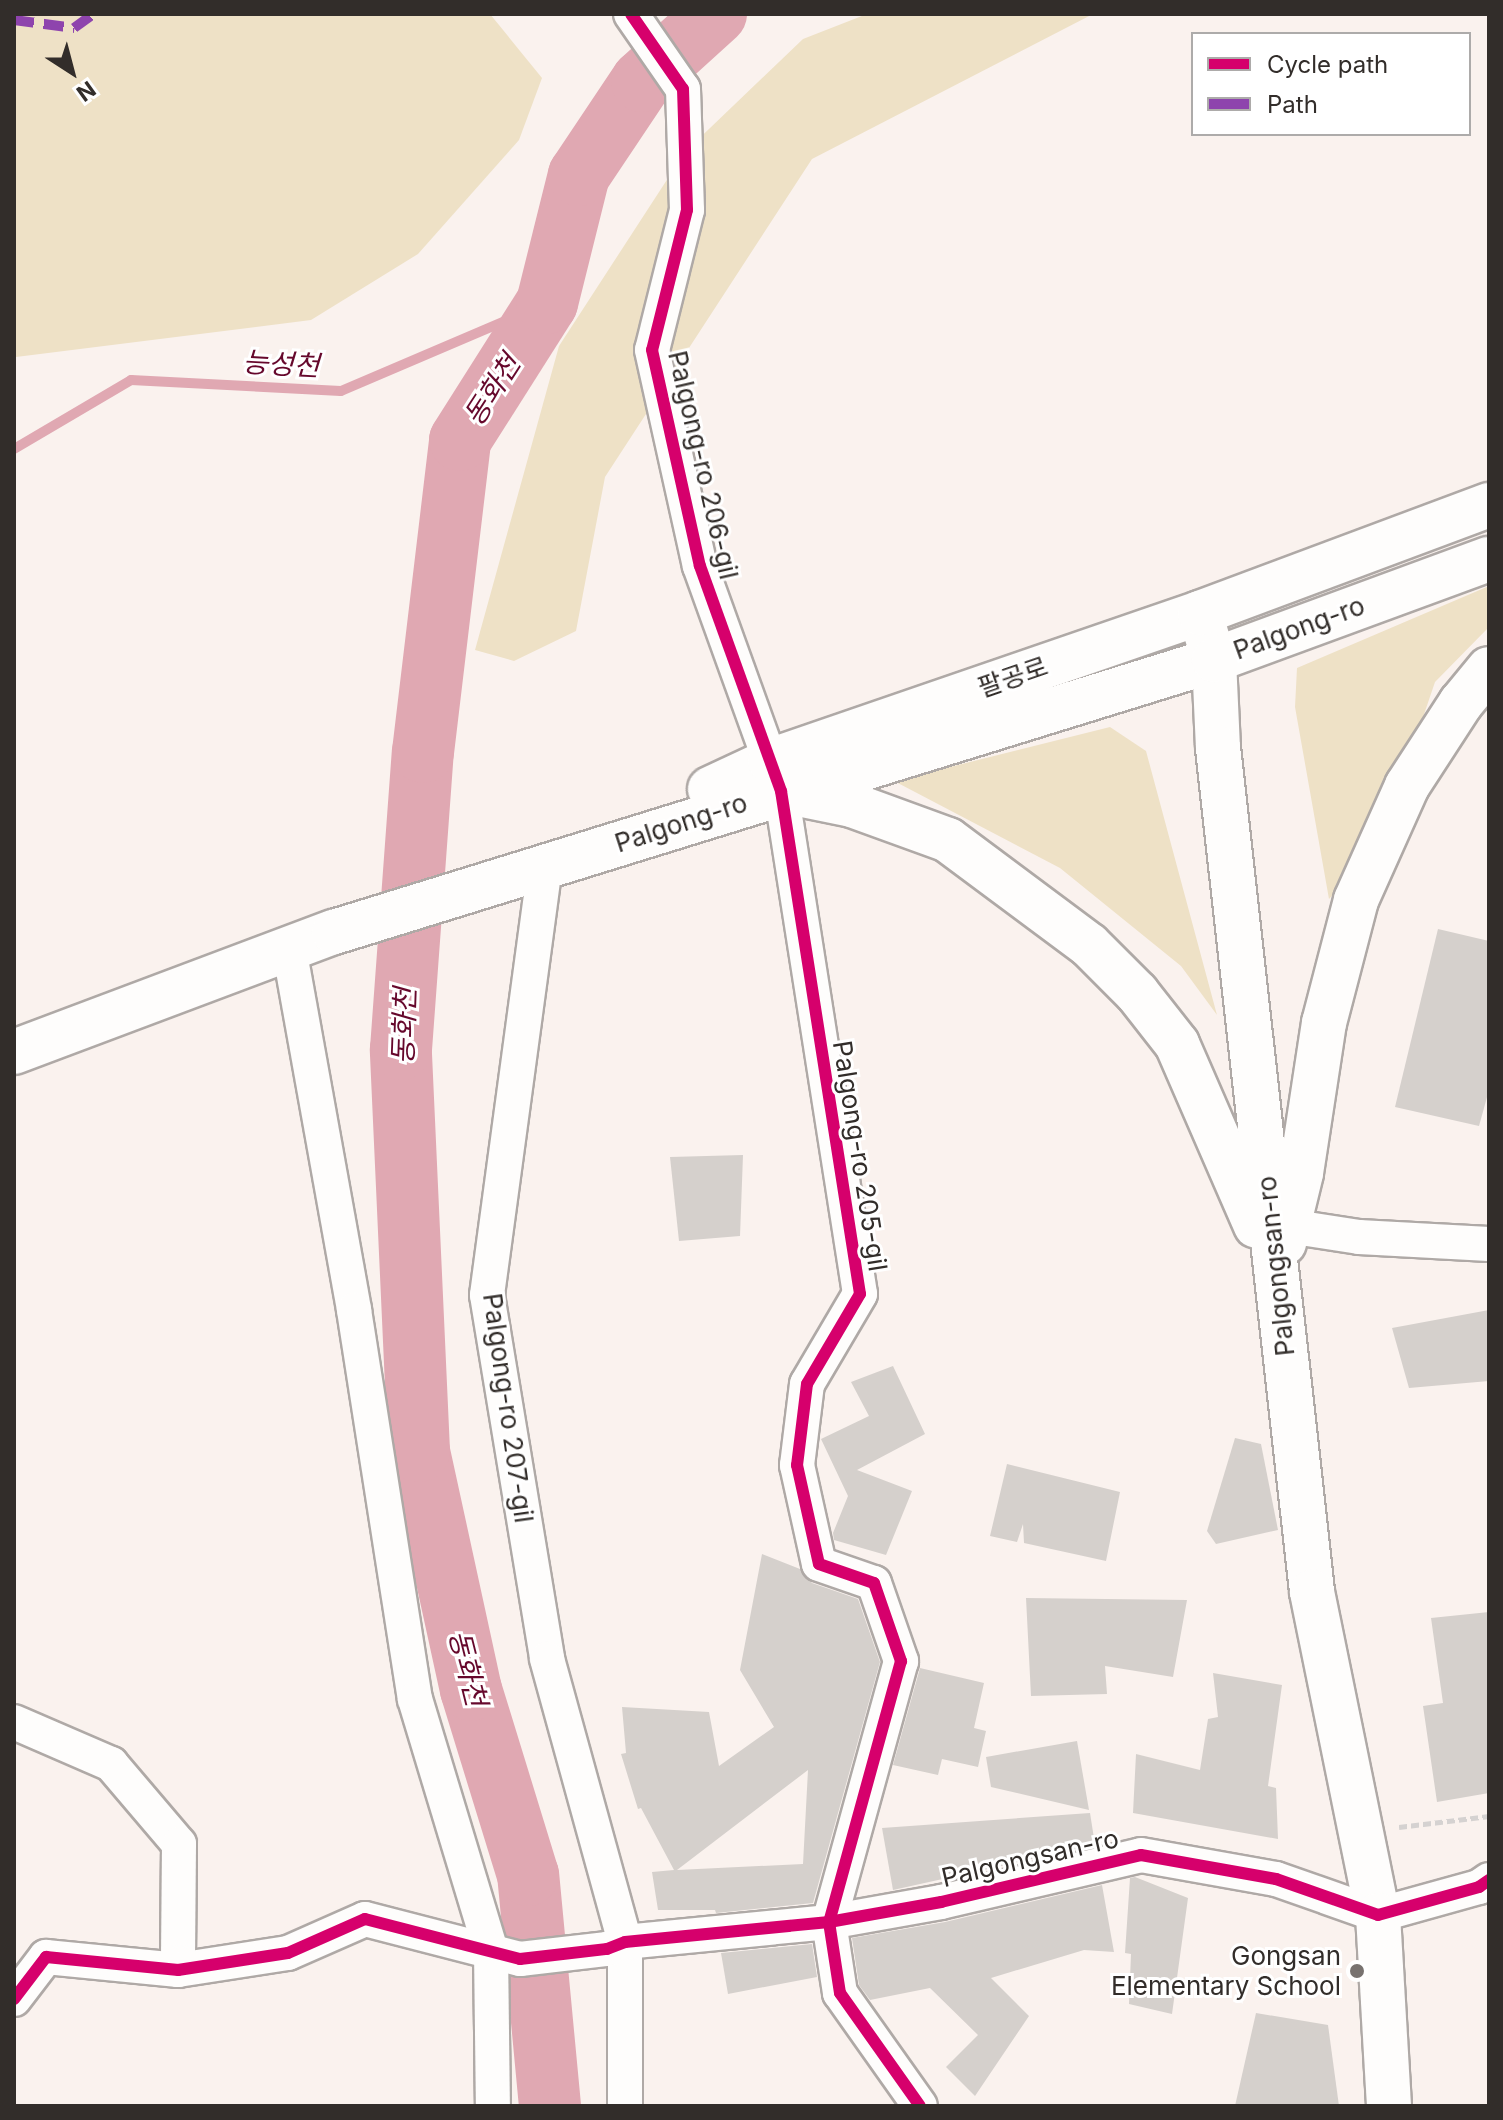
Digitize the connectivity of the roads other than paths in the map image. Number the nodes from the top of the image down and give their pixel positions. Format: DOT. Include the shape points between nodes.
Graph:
graph roads {
  1 [pos="631,14"];
  2 [pos="1489,505"];
  3 [pos="1489,559"];
  4 [pos="1200,613"];
  5 [pos="1214,660"];
  6 [pos="1489,669"];
  7 [pos="775,776"];
  8 [pos="545,866"];
  9 [pos="289,948"];
  10 [pos="14,1052"];
  11 [pos="1288,1226"];
  12 [pos="1489,1244"];
  13 [pos="1277,1277"];
  14 [pos="14,1722"];
  15 [pos="1489,1880"];
  16 [pos="1378,1915"];
  17 [pos="829,1922"];
  18 [pos="616,1946"];
  19 [pos="506,1955"];
  20 [pos="178,1970"];
  21 [pos="14,1999"];
  22 [pos="493,2106"];
  23 [pos="625,2106"];
  24 [pos="920,2106"];
  25 [pos="1389,2106"];
  1 -- 7 [label="street, Palgong-ro 206-gil" via="683,89 687,210 652,350 700,566"];
  2 -- 4 [label="main road, 팔공로"];
  3 -- 5 [label="main road, Palgong-ro"];
  4 -- 5 [label="main road, Palgongsan-ro"];
  4 -- 7 [label="main road, 팔공로"];
  5 -- 7 [label="main road, Palgong-ro"];
  5 -- 13 [label="main road, Palgongsan-ro" via="1218,748"];
  6 -- 11 [label="main road" via="1407,786 1356,900 1324,1023"];
  7 -- 8 [label="main road, Palgong-ro"];
  7 -- 13 [label="main road" via="948,840 1089,945 1177,1044"];
  7 -- 17 [label="street, Palgong-ro 205-gil" via="860,1294 807,1384 797,1465 819,1564 874,1583 901,1661"];
  8 -- 9 [label="main road, Palgong-ro"];
  8 -- 18 [label="street, Palgong-ro 207-gil" via="487,1295 547,1659"];
  9 -- 10 [label="main road, Palgong-ro"];
  9 -- 19 [label="street" via="354,1310 415,1699"];
  11 -- 12 [label="street" via="1359,1237"];
  11 -- 13 [label="main road"];
  13 -- 16 [label="main road, Palgongsan-ro" via="1312,1592"];
  14 -- 20 [label="street" via="111,1764 179,1844"];
  15 -- 16 [label="street"];
  16 -- 17 [label="street, Palgongsan-ro" via="1276,1879 1141,1855"];
  16 -- 25 [label="main road, Palgongsan-ro"];
  17 -- 18 [label="street, Palgongsan-ro"];
  17 -- 24 [label="street, Palgong-ro 205-gil" via="840,1993"];
  18 -- 19 [label="street, Palgongsan-ro"];
  18 -- 23 [label="street, Palgong-ro 207-gil"];
  19 -- 20 [label="street" via="365,1919 288,1953"];
  19 -- 22 [label="street"];
  20 -- 21 [label="street" via="46,1957"];
}
